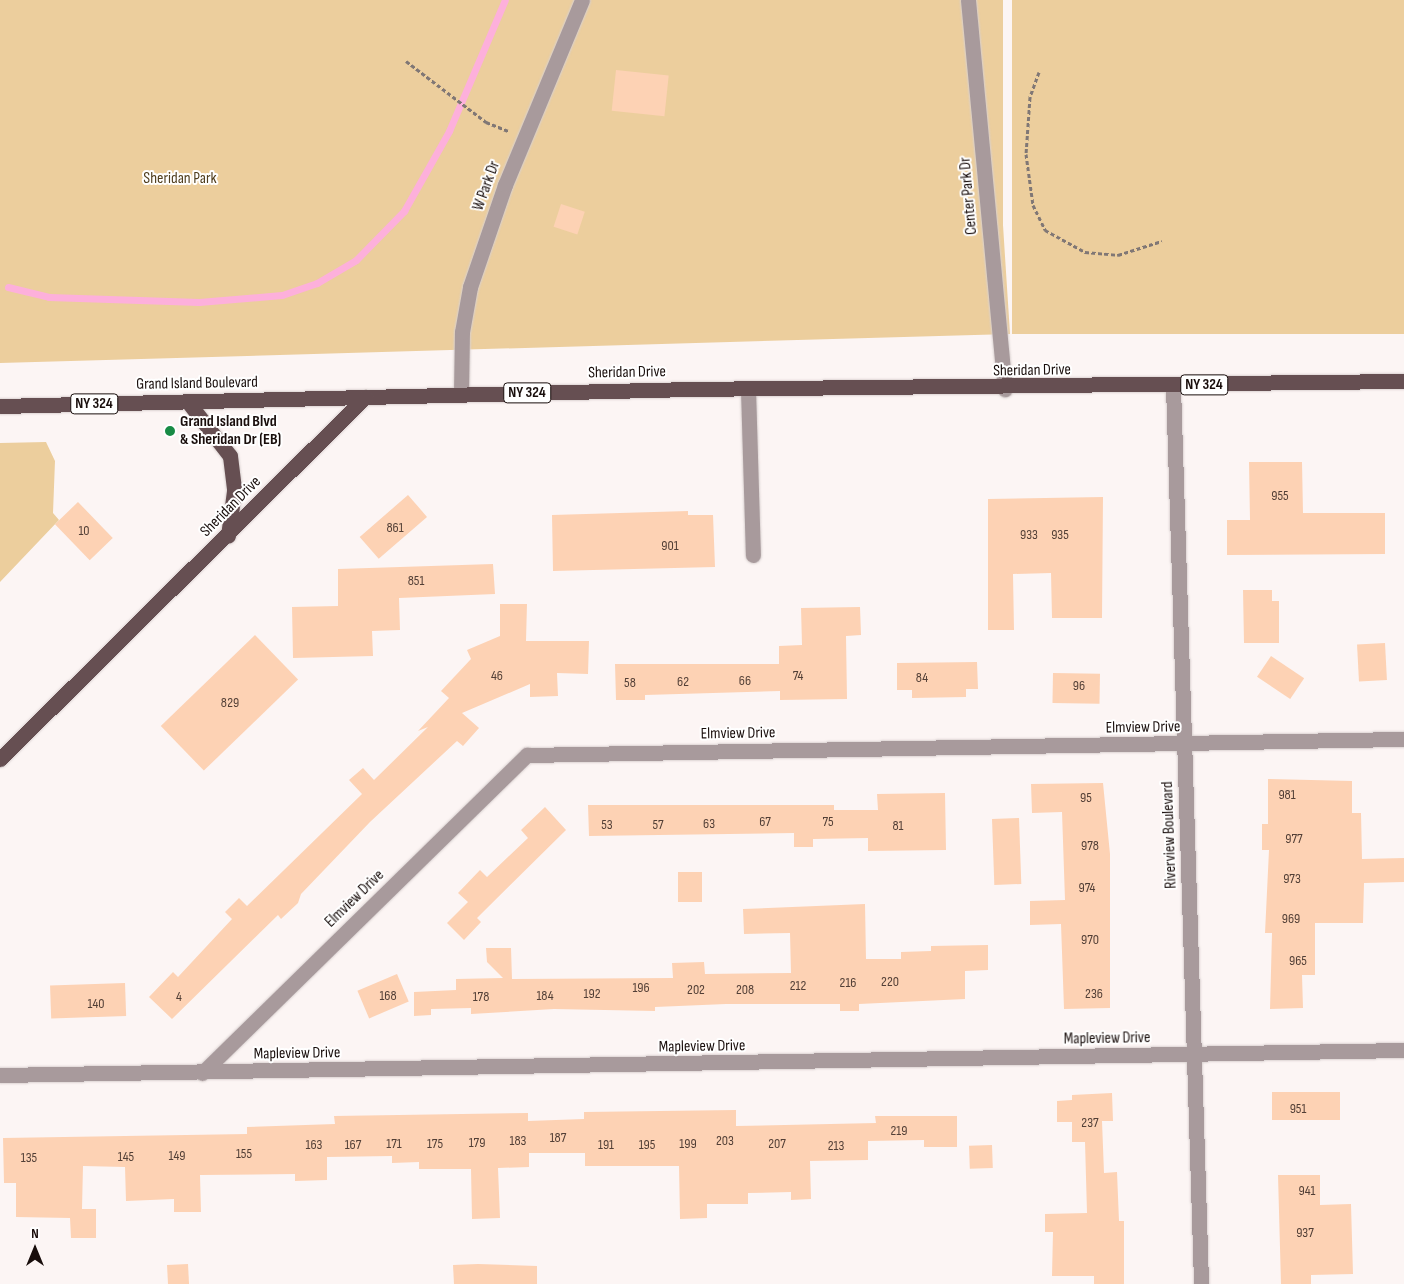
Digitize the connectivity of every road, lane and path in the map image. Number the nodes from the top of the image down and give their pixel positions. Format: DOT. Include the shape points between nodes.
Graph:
graph roads {
  1 [pos="582,0"];
  2 [pos="968,0"];
  3 [pos="406,61"];
  4 [pos="1039,72"];
  5 [pos="525,137"];
  6 [pos="1162,241"];
  7 [pos="1404,381"];
  8 [pos="1173,386"];
  9 [pos="1005,389"];
  10 [pos="748,390"];
  11 [pos="461,394"];
  12 [pos="365,397"];
  13 [pos="188,402"];
  14 [pos="0,406"];
  15 [pos="228,536"];
  16 [pos="752,555"];
  17 [pos="1404,739"];
  18 [pos="1184,745"];
  19 [pos="0,760"];
  20 [pos="1404,1050"];
  21 [pos="1194,1055"];
  22 [pos="202,1073"];
  23 [pos="0,1075"];
  24 [pos="1201,1284"];
  1 -- 5 [label="street, W Park Dr"];
  2 -- 9 [label="street, Center Park Dr"];
  3 -- 5 [label="path" via="479,117"];
  4 -- 6 [label="path" via="1030,97 1026,154 1033,205 1045,230 1086,252 1118,255"];
  5 -- 11 [label="street, W Park Dr" via="470,288 462,332"];
  7 -- 8 [label="main road, Sheridan Drive / NY 324"];
  8 -- 9 [label="main road, Sheridan Drive / NY 324"];
  8 -- 18 [label="street, Riverview Boulevard"];
  9 -- 10 [label="main road, Sheridan Drive / NY 324"];
  10 -- 11 [label="main road, Sheridan Drive / NY 324"];
  10 -- 16 [label="street"];
  11 -- 12 [label="main road, Sheridan Drive / NY 324"];
  12 -- 13 [label="main road, Grand Island Boulevard / NY 324"];
  12 -- 15 [label="main road, Sheridan Drive"];
  13 -- 14 [label="main road, Grand Island Boulevard / NY 324"];
  13 -- 15 [label="main road" via="230,456 234,491"];
  15 -- 19 [label="main road, Sheridan Drive"];
  17 -- 18 [label="street, Elmview Drive"];
  18 -- 21 [label="street, Riverview Boulevard"];
  18 -- 22 [label="street, Elmview Drive" via="527,755"];
  20 -- 21 [label="street, Mapleview Drive"];
  21 -- 22 [label="street, Mapleview Drive"];
  21 -- 24 [label="street, Riverview Boulevard"];
  22 -- 23 [label="street, Mapleview Drive"];
}
